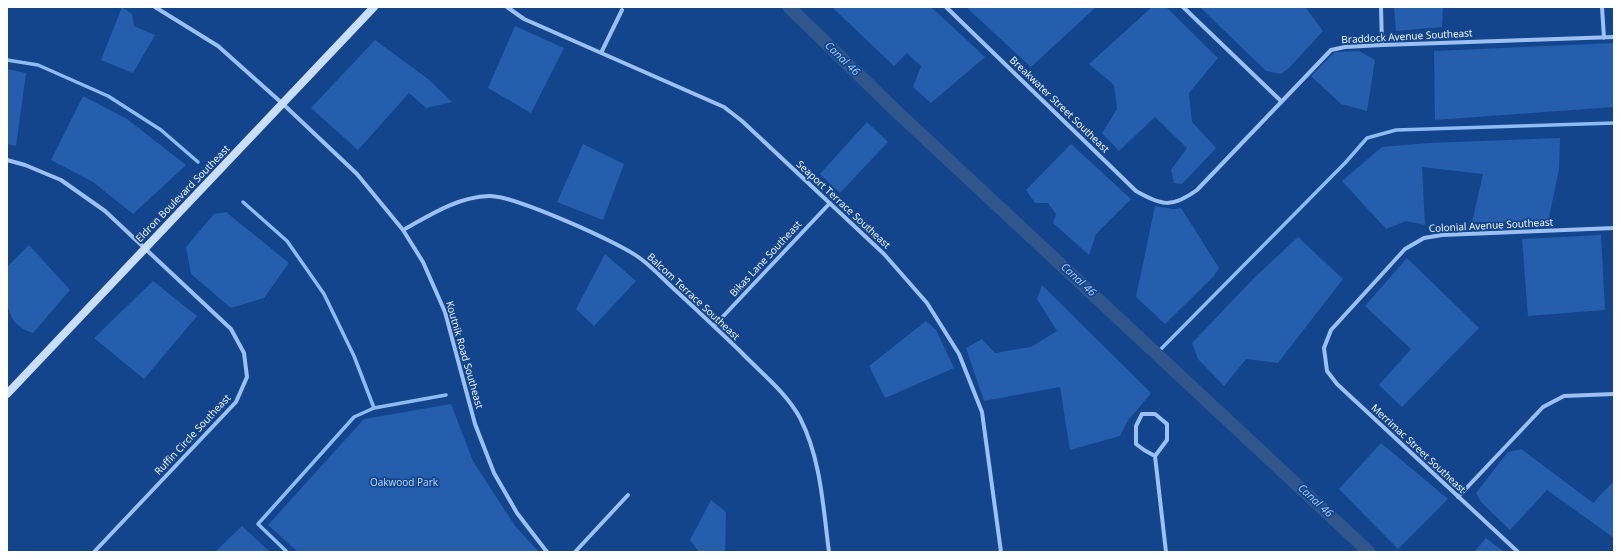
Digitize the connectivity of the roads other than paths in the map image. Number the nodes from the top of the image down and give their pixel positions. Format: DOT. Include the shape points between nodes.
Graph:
graph roads {
  1 [pos="155,7"];
  2 [pos="374,7"];
  3 [pos="507,7"];
  4 [pos="946,7"];
  5 [pos="1183,7"];
  6 [pos="1381,7"];
  7 [pos="1602,7"];
  8 [pos="622,10"];
  9 [pos="1614,37"];
  10 [pos="1604,38"];
  11 [pos="1382,45"];
  12 [pos="601,53"];
  13 [pos="1281,101"];
  14 [pos="283,104"];
  15 [pos="7,160"];
  16 [pos="830,203"];
  17 [pos="1168,204"];
  18 [pos="1614,228"];
  19 [pos="403,230"];
  20 [pos="144,249"];
  21 [pos="714,326"];
  22 [pos="1324,348"];
  23 [pos="7,394"];
  24 [pos="1614,394"];
  25 [pos="1155,456"];
  26 [pos="628,495"];
  27 [pos="1458,497"];
  28 [pos="94,552"];
  29 [pos="547,552"];
  30 [pos="575,552"];
  31 [pos="829,552"];
  32 [pos="1001,552"];
  33 [pos="1166,552"];
  34 [pos="1518,552"];
  1 -- 14 [label="street, Koutnik Road Southeast" via="218,46"];
  2 -- 14 [label="street, Eldron Boulevard Southeast"];
  3 -- 12 [label="street, Seaport Terrace Southeast" via="524,19"];
  4 -- 17 [label="street, Breakwater Street Southeast" via="1136,191 1154,201"];
  5 -- 13 [label="street"];
  6 -- 11 [label="street"];
  7 -- 10 [label="street"];
  8 -- 12 [label="street"];
  9 -- 10 [label="street, Braddock Avenue Southeast"];
  10 -- 11 [label="street, Braddock Avenue Southeast"];
  11 -- 13 [label="street, Braddock Avenue Southeast" via="1331,50"];
  12 -- 16 [label="street, Seaport Terrace Southeast" via="724,107"];
  13 -- 17 [label="street, Braddock Avenue Southeast" via="1197,190 1183,200"];
  14 -- 19 [label="street, Koutnik Road Southeast" via="357,174"];
  14 -- 20 [label="street, Eldron Boulevard Southeast"];
  15 -- 20 [label="street, Ruffin Circle Southeast" via="61,180 105,211"];
  16 -- 21 [label="street, Bikas Lane Southeast"];
  16 -- 32 [label="street, Seaport Terrace Southeast" via="884,254 927,303 959,354 982,412"];
  18 -- 22 [label="street, Colonial Avenue Southeast" via="1442,235 1424,238 1405,249 1346,312 1331,330"];
  19 -- 21 [label="street, Balcom Terrace Southeast" via="452,204 469,198 491,196 516,201 622,247 641,259"];
  19 -- 29 [label="street, Koutnik Road Southeast" via="423,262 445,312 475,424 494,474 517,513"];
  20 -- 23 [label="street, Eldron Boulevard Southeast"];
  20 -- 28 [label="street, Ruffin Circle Southeast" via="231,329 244,353 247,377 236,402"];
  21 -- 31 [label="street, Balcom Terrace Southeast" via="780,391 799,417 810,439 819,474"];
  22 -- 27 [label="street, Merrimac Street Southeast" via="1327,371 1337,384"];
  24 -- 27 [label="street" via="1564,396 1543,407"];
  25 -- 25 [label="street" via="1136,444 1136,426 1142,414 1154,414 1167,424 1167,440"];
  25 -- 33 [label="street"];
  26 -- 30 [label="street"];
  27 -- 34 [label="street, Merrimac Street Southeast"];
}
